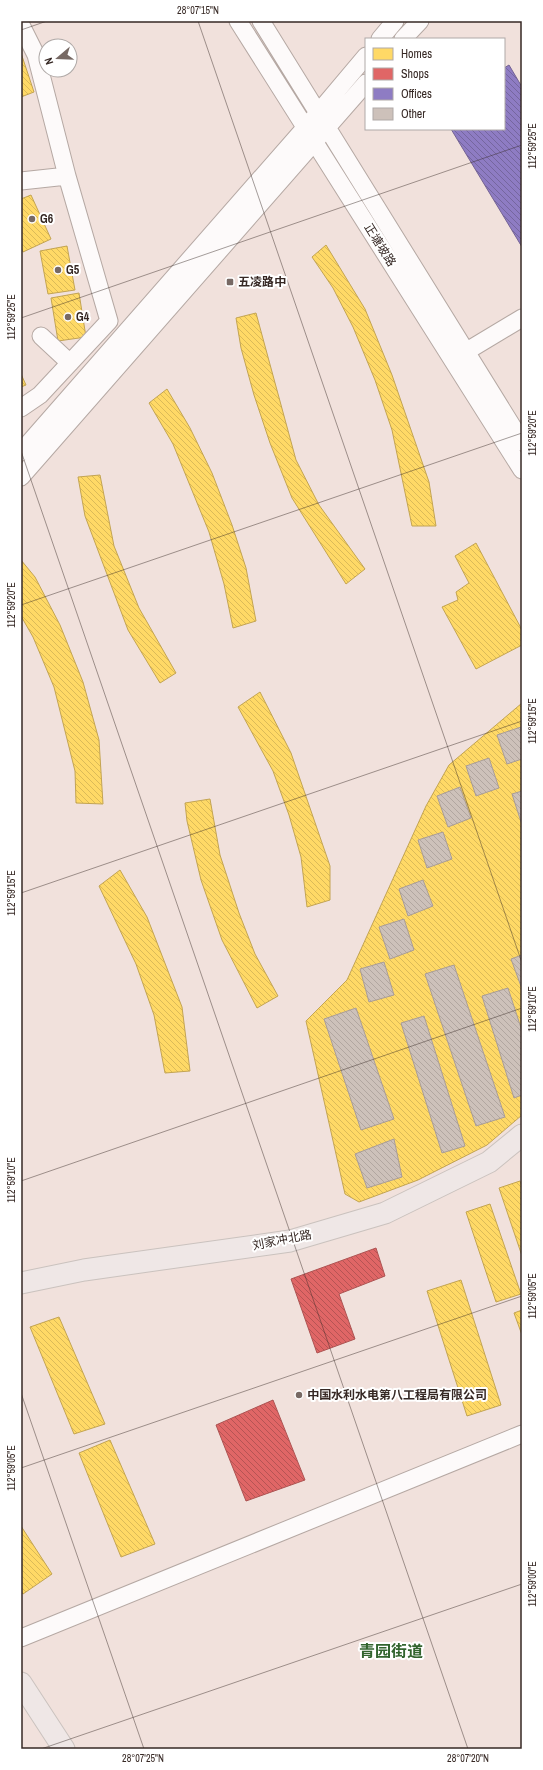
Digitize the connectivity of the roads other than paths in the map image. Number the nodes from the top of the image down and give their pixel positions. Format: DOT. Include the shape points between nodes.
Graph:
graph roads {
  1 [pos="238,21"];
  2 [pos="261,21"];
  3 [pos="395,21"];
  4 [pos="420,21"];
  5 [pos="21,25"];
  6 [pos="381,38"];
  7 [pos="404,38"];
  8 [pos="365,57"];
  9 [pos="365,84"];
  10 [pos="318,113"];
  11 [pos="305,127"];
  12 [pos="327,129"];
  13 [pos="315,143"];
  14 [pos="67,176"];
  15 [pos="21,181"];
  16 [pos="522,318"];
  17 [pos="41,336"];
  18 [pos="467,351"];
  19 [pos="70,363"];
  20 [pos="21,408"];
  21 [pos="522,442"];
  22 [pos="21,452"];
  23 [pos="522,470"];
  24 [pos="21,476"];
  25 [pos="522,1135"];
  26 [pos="522,1153"];
  27 [pos="21,1283"];
  28 [pos="21,1297"];
  29 [pos="522,1434"];
  30 [pos="21,1638"];
  31 [pos="21,1683"];
  32 [pos="64,1749"];
  1 -- 11 [label="street, 正塘坡路"];
  2 -- 10 [label="street, 正塘坡路"];
  3 -- 6 [label="street"];
  4 -- 7 [label="street"];
  5 -- 14 [label="street" via="36,55"];
  8 -- 10 [label="street"];
  9 -- 12 [label="street"];
  10 -- 11 [label="street"];
  10 -- 12 [label="street, 正塘坡路"];
  11 -- 13 [label="street, 正塘坡路"];
  11 -- 22 [label="street"];
  12 -- 13 [label="street"];
  12 -- 18 [label="street, 正塘坡路"];
  13 -- 23 [label="street, 正塘坡路"];
  13 -- 24 [label="street"];
  14 -- 15 [label="street"];
  14 -- 19 [label="street" via="109,321"];
  16 -- 18 [label="street"];
  17 -- 19 [label="street"];
  18 -- 21 [label="street, 正塘坡路"];
  19 -- 20 [label="street" via="40,395"];
  25 -- 27 [label="main road, 刘家冲北路" via="488,1162 385,1213 298,1239 84,1270"];
  26 -- 28 [label="main road, 刘家冲北路" via="496,1173 390,1226 293,1254 86,1283"];
  29 -- 30 [label="street"];
  31 -- 32 [label="main road"];
}
